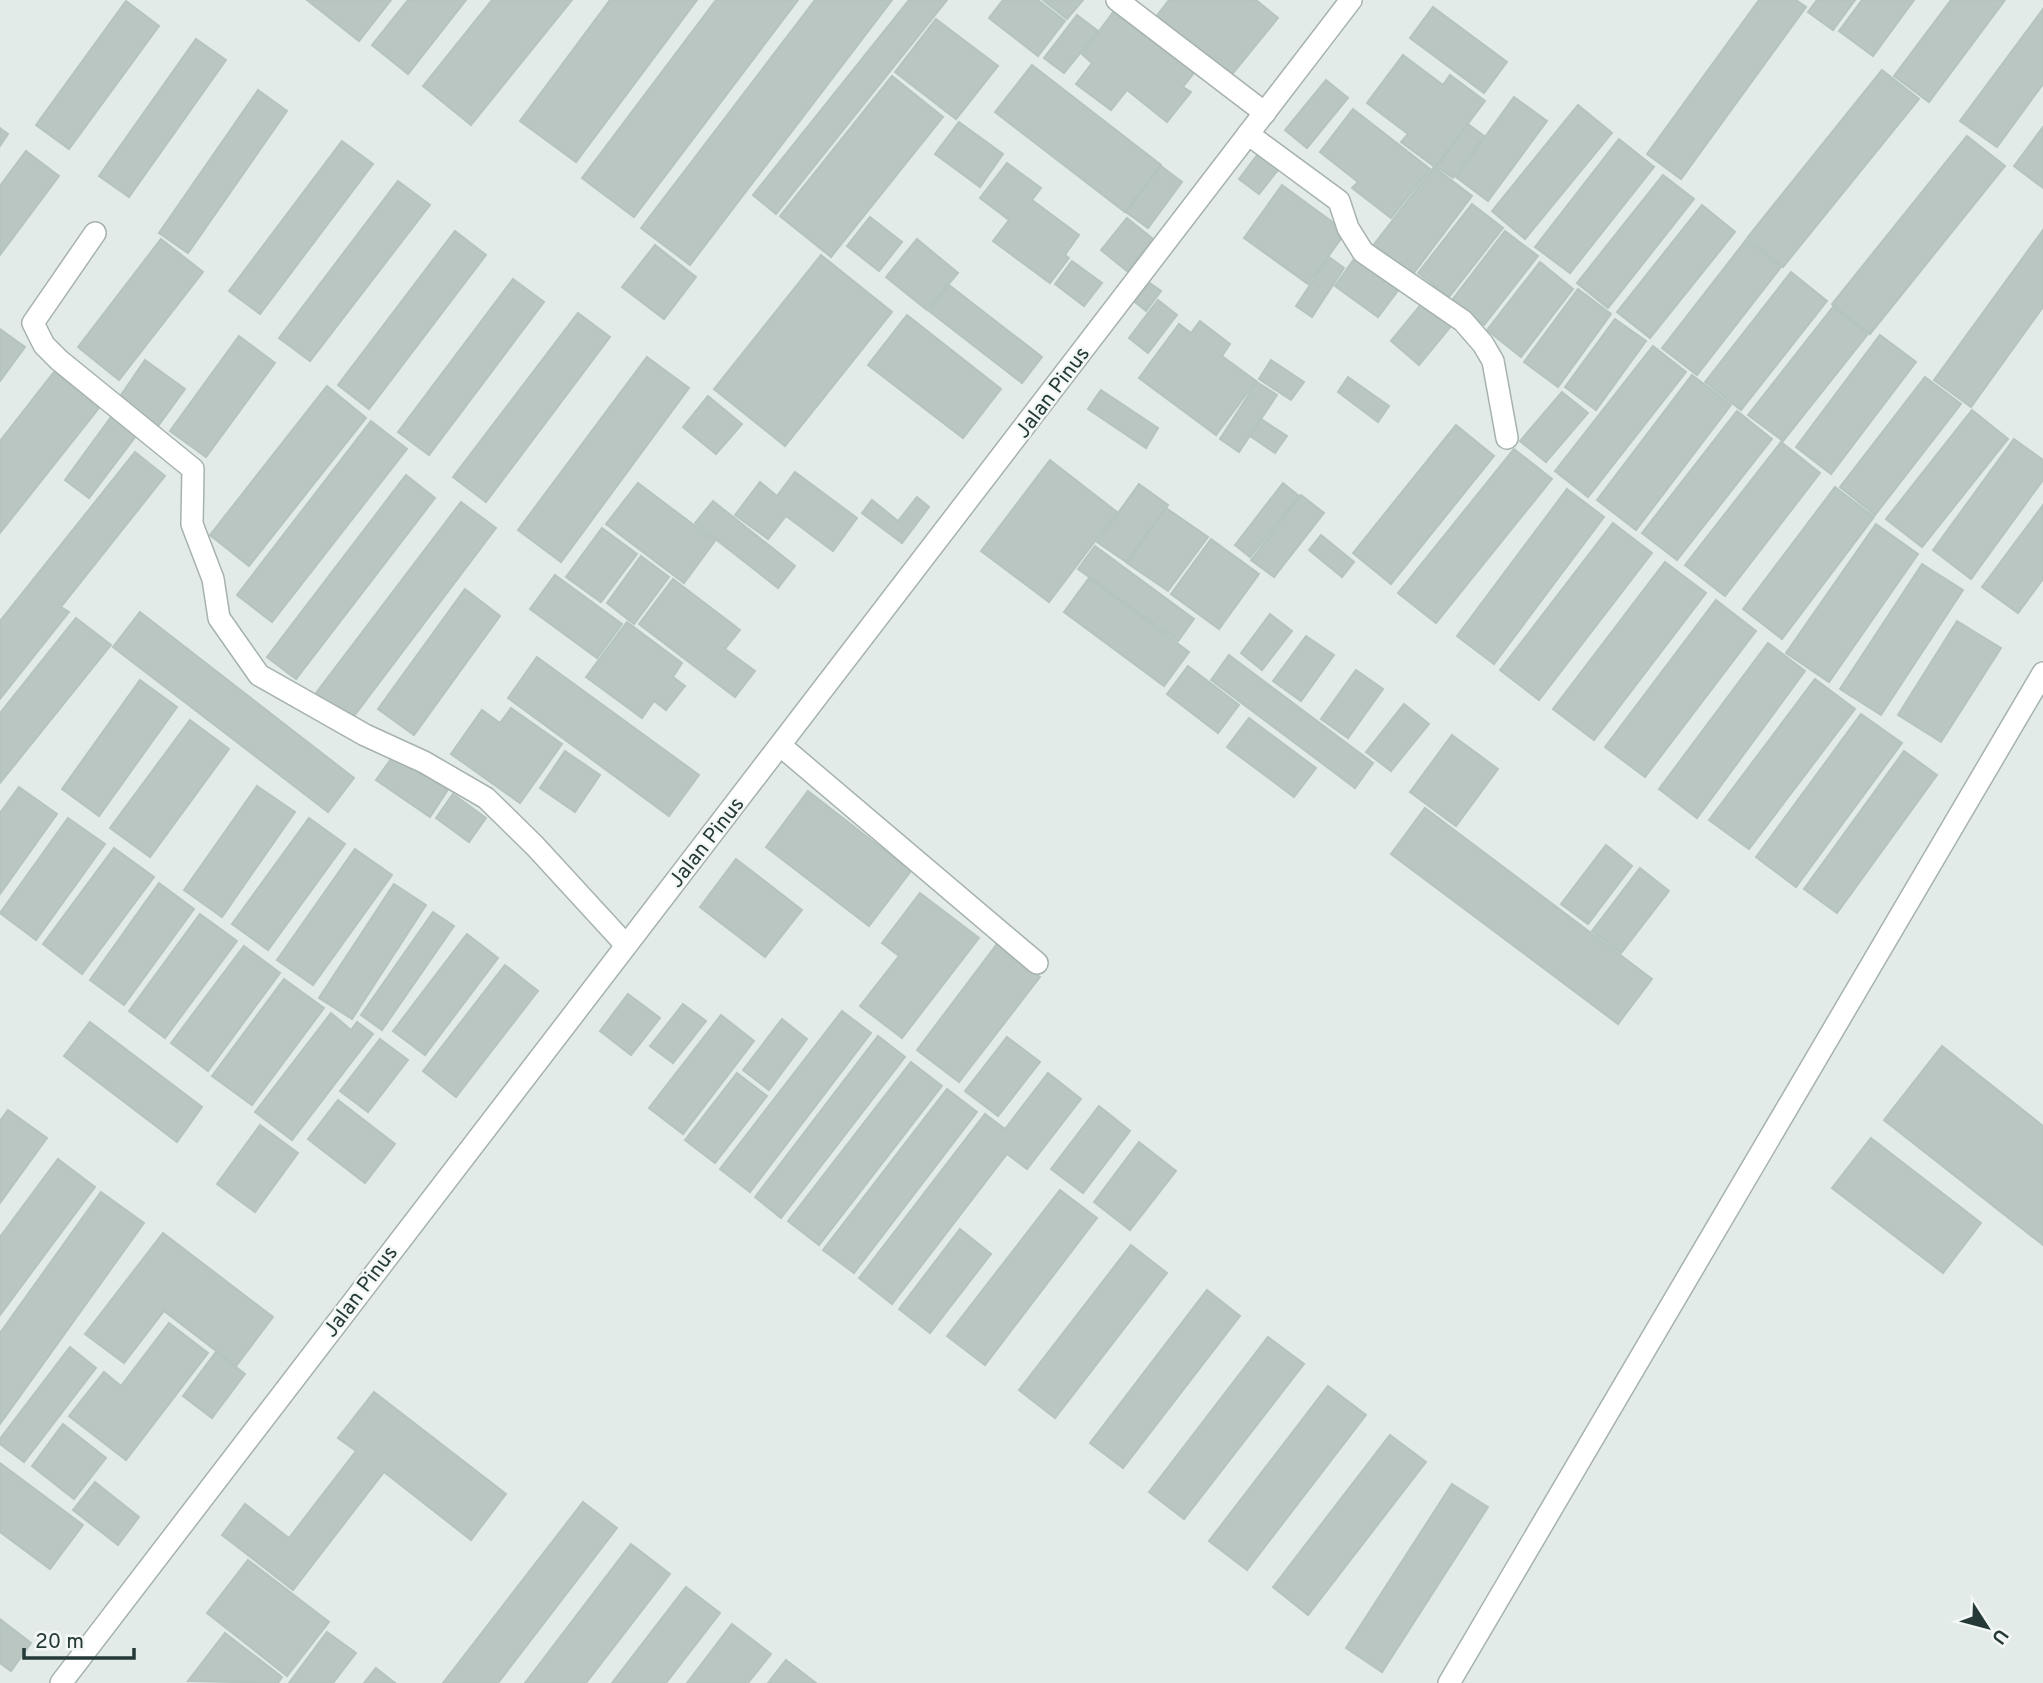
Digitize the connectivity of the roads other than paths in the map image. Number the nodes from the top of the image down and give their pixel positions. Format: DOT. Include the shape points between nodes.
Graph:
graph roads {
  1 [pos="1117,0"];
  2 [pos="1351,0"];
  3 [pos="1265,113"];
  4 [pos="1248,134"];
  5 [pos="95,233"];
  6 [pos="1507,438"];
  7 [pos="2043,673"];
  8 [pos="781,746"];
  9 [pos="625,944"];
  10 [pos="1037,963"];
  11 [pos="61,1683"];
  12 [pos="1448,1683"];
  1 -- 3 [label="street"];
  2 -- 3 [label="street, Jalan Pinus"];
  3 -- 4 [label="street, Jalan Pinus"];
  4 -- 6 [label="street" via="1339,201 1363,252 1463,321 1483,344 1493,361"];
  4 -- 8 [label="street, Jalan Pinus"];
  5 -- 9 [label="street" via="33,323 44,345 59,360 193,469 192,524 212,579 219,618 259,675 486,798"];
  7 -- 12 [label="street"];
  8 -- 9 [label="street, Jalan Pinus"];
  8 -- 10 [label="street"];
  9 -- 11 [label="street, Jalan Pinus"];
}
